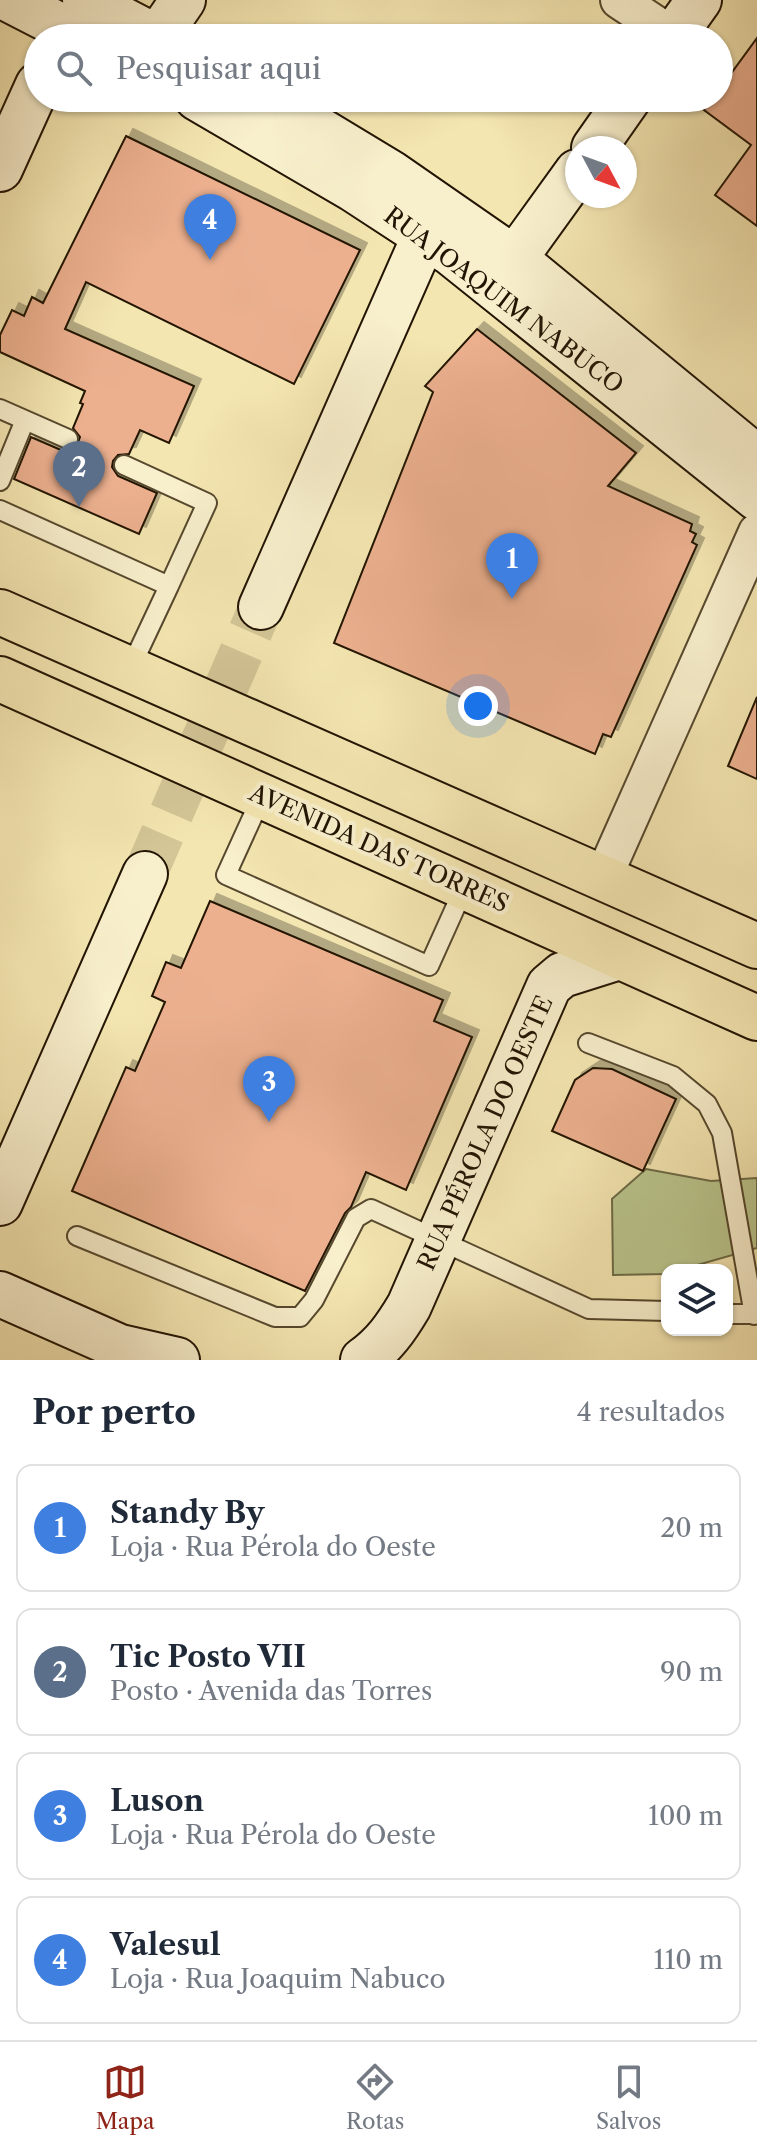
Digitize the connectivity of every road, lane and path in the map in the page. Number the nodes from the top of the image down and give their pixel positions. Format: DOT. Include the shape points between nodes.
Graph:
graph roads {
  1 [pos="10,0"];
  2 [pos="183,0"];
  3 [pos="619,0"];
  4 [pos="699,0"];
  5 [pos="68,24"];
  6 [pos="167,24"];
  7 [pos="653,24"];
  8 [pos="681,24"];
  9 [pos="26,112"];
  10 [pos="222,112"];
  11 [pos="290,112"];
  12 [pos="619,112"];
  13 [pos="602,136"];
  14 [pos="0,169"];
  15 [pos="565,189"];
  16 [pos="425,235"];
  17 [pos="505,273"];
  18 [pos="0,409"];
  19 [pos="25,420"];
  20 [pos="68,439"];
  21 [pos="757,458"];
  22 [pos="124,465"];
  23 [pos="0,481"];
  24 [pos="757,498"];
  25 [pos="0,510"];
  26 [pos="757,532"];
  27 [pos="169,586"];
  28 [pos="261,607"];
  29 [pos="0,612"];
  30 [pos="130,669"];
  31 [pos="0,679"];
  32 [pos="262,796"];
  33 [pos="145,874"];
  34 [pos="603,878"];
  35 [pos="465,886"];
  36 [pos="757,946"];
  37 [pos="619,957"];
  38 [pos="757,1018"];
  39 [pos="588,1043"];
  40 [pos="0,1203"];
  41 [pos="77,1236"];
  42 [pos="438,1240"];
  43 [pos="0,1294"];
  44 [pos="661,1311"];
  45 [pos="733,1314"];
  46 [pos="756,1314"];
  47 [pos="372,1353"];
  48 [pos="177,1360"];
  1 -- 5 [label="main road"];
  2 -- 6 [label="main road"];
  3 -- 7 [label="street"];
  4 -- 8 [label="main road"];
  9 -- 14 [label="main road"];
  10 -- 16 [label="main road, RUA JOAQUIM NABUCO"];
  11 -- 17 [label="main road, RUA JOAQUIM NABUCO" via="391,173"];
  12 -- 13 [label="main road"];
  15 -- 17 [label="main road"];
  16 -- 17 [label="main road, RUA JOAQUIM NABUCO"];
  16 -- 28 [label="main road"];
  17 -- 21 [label="main road, RUA JOAQUIM NABUCO"];
  17 -- 24 [label="main road, RUA JOAQUIM NABUCO"];
  18 -- 19 [label="lane"];
  19 -- 20 [label="lane"];
  19 -- 23 [label="lane"];
  22 -- 27 [label="lane" via="207,503"];
  25 -- 27 [label="lane"];
  26 -- 34 [label="street"];
  27 -- 30 [label="lane"];
  29 -- 30 [label="highway"];
  30 -- 34 [label="highway"];
  31 -- 32 [label="highway, AVENIDA DAS TORRES"];
  32 -- 35 [label="highway, AVENIDA DAS TORRES"];
  32 -- 35 [label="lane" via="226,875 429,966"];
  33 -- 40 [label="main road"];
  34 -- 36 [label="highway"];
  35 -- 37 [label="highway, AVENIDA DAS TORRES"];
  37 -- 38 [label="highway, AVENIDA DAS TORRES"];
  37 -- 42 [label="main road, RUA PÉROLA DO OESTE" via="562,975 549,986"];
  39 -- 46 [label="lane" via="673,1076 707,1104 722,1133"];
  41 -- 42 [label="lane" via="275,1317 300,1317 356,1218 371,1209"];
  42 -- 44 [label="lane" via="589,1309"];
  42 -- 47 [label="main road, RUA PÉROLA DO OESTE" via="396,1329"];
  43 -- 48 [label="main road" via="97,1339"];
  45 -- 46 [label="lane"];
}
